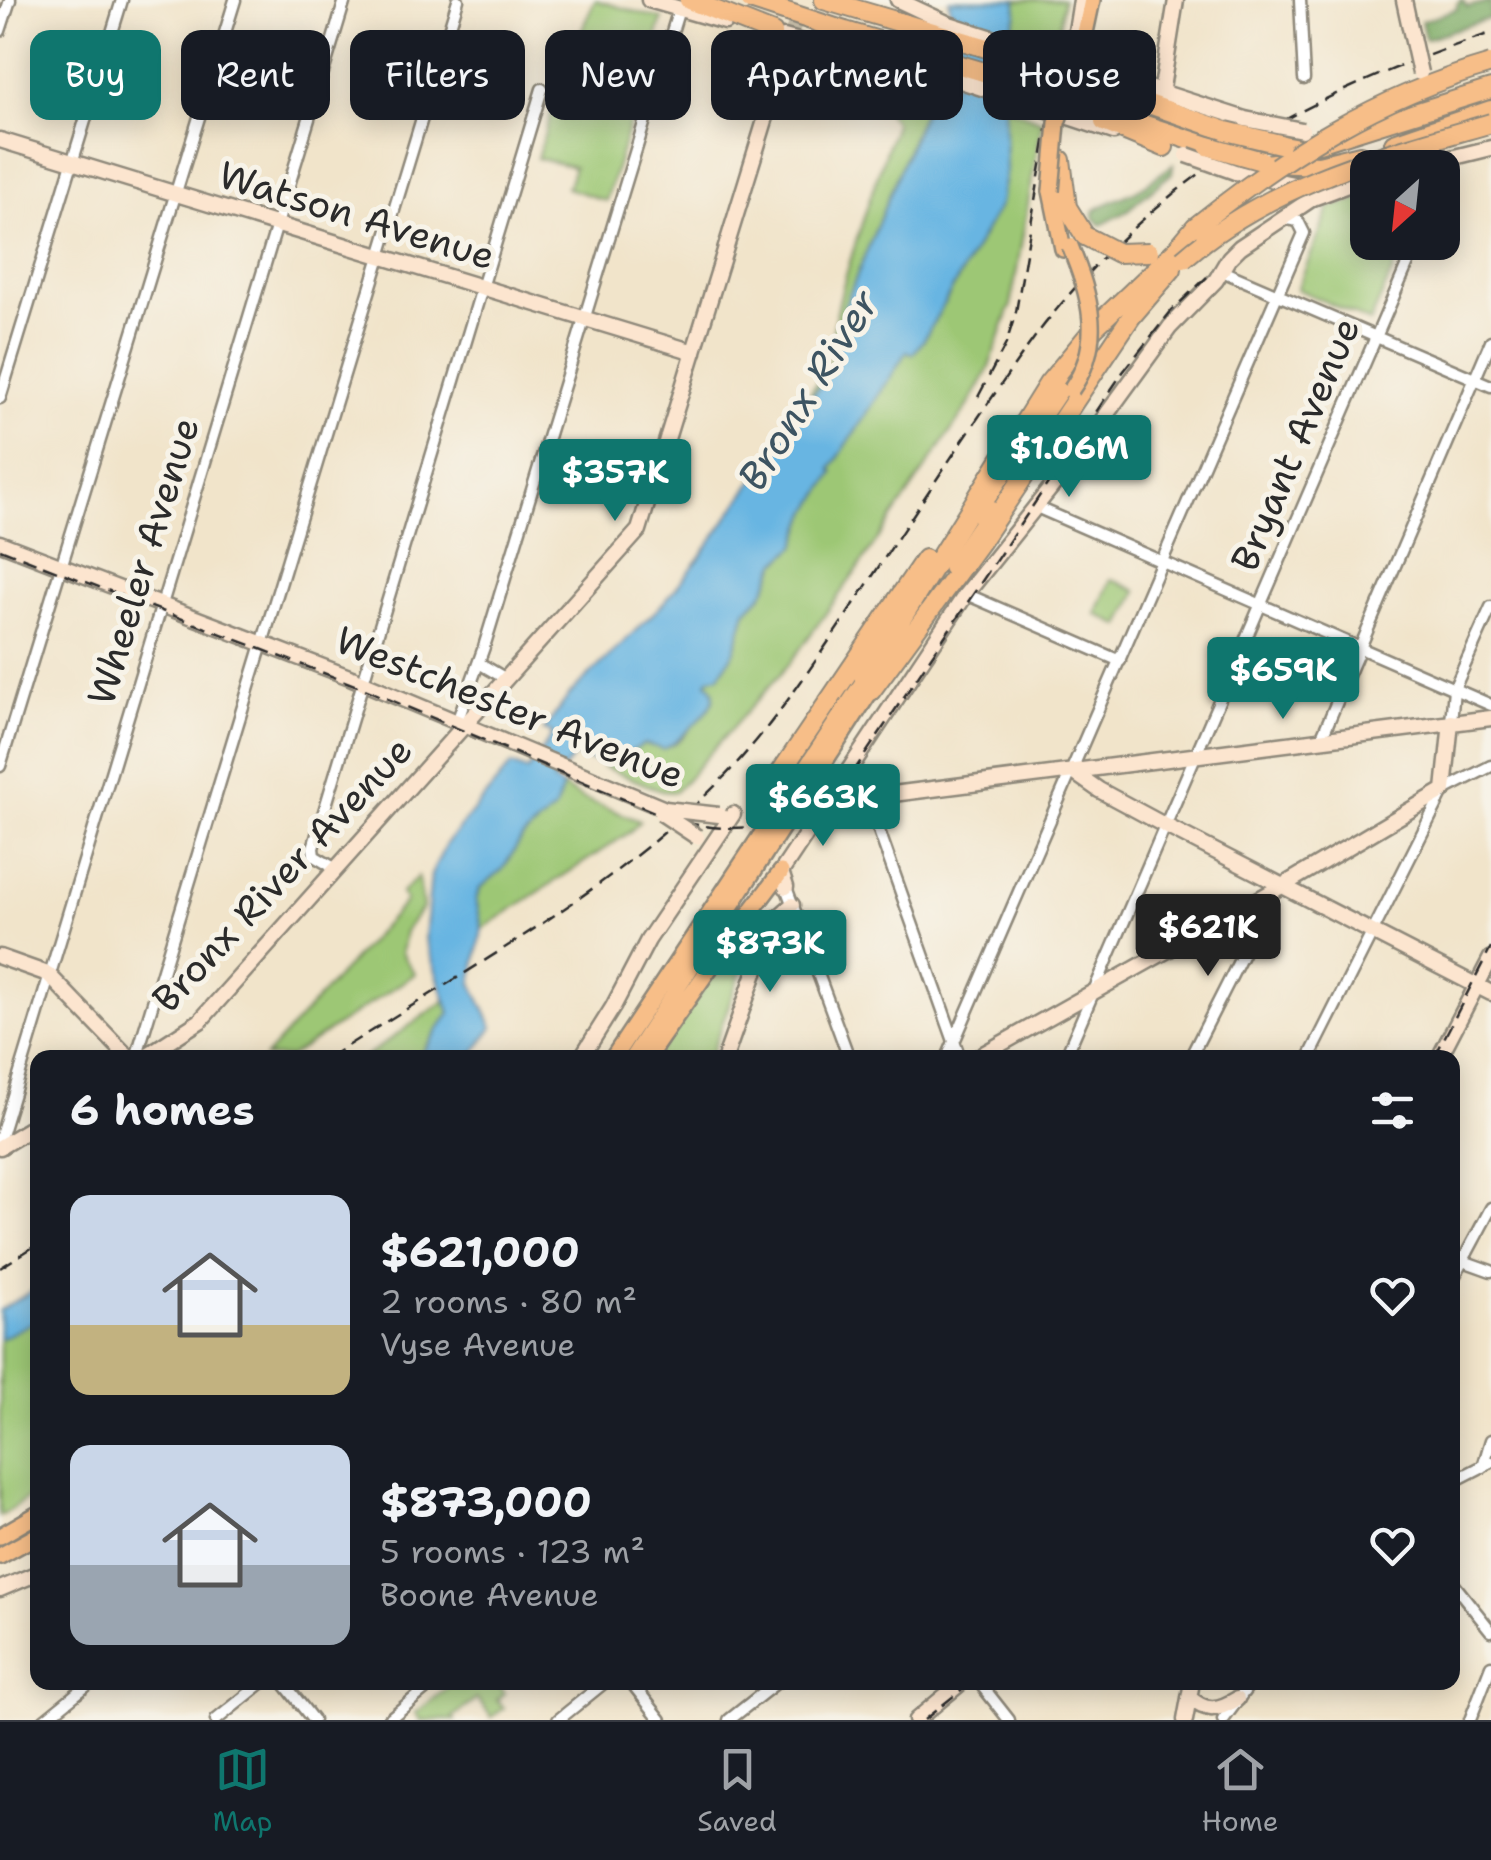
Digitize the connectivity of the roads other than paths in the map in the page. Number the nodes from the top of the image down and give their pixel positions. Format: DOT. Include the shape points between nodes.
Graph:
graph roads {
  1 [pos="10,0"];
  2 [pos="122,0"];
  3 [pos="234,0"];
  4 [pos="346,0"];
  5 [pos="458,0"];
  6 [pos="649,0"];
  7 [pos="750,0"];
  8 [pos="824,0"];
  9 [pos="898,0"];
  10 [pos="1081,0"];
  11 [pos="1092,0"];
  12 [pos="1176,0"];
  13 [pos="1300,0"];
  14 [pos="1404,0"];
  15 [pos="684,4"];
  16 [pos="854,4"];
  17 [pos="950,28"];
  18 [pos="763,30"];
  19 [pos="842,30"];
  20 [pos="1076,30"];
  21 [pos="1086,30"];
  22 [pos="0,31"];
  23 [pos="983,40"];
  24 [pos="1491,66"];
  25 [pos="1304,79"];
  26 [pos="542,89"];
  27 [pos="1491,89"];
  28 [pos="1423,90"];
  29 [pos="1156,92"];
  30 [pos="1161,94"];
  31 [pos="1156,105"];
  32 [pos="1491,110"];
  33 [pos="758,120"];
  34 [pos="1059,120"];
  35 [pos="1068,120"];
  36 [pos="1094,120"];
  37 [pos="1120,120"];
  38 [pos="1491,123"];
  39 [pos="0,140"];
  40 [pos="1164,147"];
  41 [pos="1491,148"];
  42 [pos="1460,156"];
  43 [pos="1061,160"];
  44 [pos="73,162"];
  45 [pos="1350,181"];
  46 [pos="1350,184"];
  47 [pos="1056,191"];
  48 [pos="174,194"];
  49 [pos="1280,218"];
  50 [pos="277,225"];
  51 [pos="1195,228"];
  52 [pos="1073,244"];
  53 [pos="1179,255"];
  54 [pos="380,256"];
  55 [pos="1409,260"];
  56 [pos="1222,271"];
  57 [pos="482,287"];
  58 [pos="1278,295"];
  59 [pos="584,318"];
  60 [pos="1376,337"];
  61 [pos="1491,341"];
  62 [pos="694,352"];
  63 [pos="1475,379"];
  64 [pos="1491,386"];
  65 [pos="0,398"];
  66 [pos="1002,453"];
  67 [pos="1034,506"];
  68 [pos="0,543"];
  69 [pos="1163,562"];
  70 [pos="61,566"];
  71 [pos="966,594"];
  72 [pos="1261,604"];
  73 [pos="162,605"];
  74 [pos="1491,606"];
  75 [pos="262,642"];
  76 [pos="1360,647"];
  77 [pos="1120,661"];
  78 [pos="479,663"];
  79 [pos="506,679"];
  80 [pos="362,682"];
  81 [pos="867,685"];
  82 [pos="1454,689"];
  83 [pos="1491,705"];
  84 [pos="1491,718"];
  85 [pos="1451,722"];
  86 [pos="461,724"];
  87 [pos="1321,739"];
  88 [pos="1196,756"];
  89 [pos="0,766"];
  90 [pos="1491,766"];
  91 [pos="1072,771"];
  92 [pos="1444,790"];
  93 [pos="866,798"];
  94 [pos="826,802"];
  95 [pos="659,809"];
  96 [pos="759,811"];
  97 [pos="726,815"];
  98 [pos="1166,826"];
  99 [pos="704,841"];
  100 [pos="336,869"];
  101 [pos="784,879"];
  102 [pos="1282,886"];
  103 [pos="1252,903"];
  104 [pos="792,905"];
  105 [pos="1375,933"];
  106 [pos="0,957"];
  107 [pos="1491,958"];
  108 [pos="48,974"];
  109 [pos="1484,990"];
  110 [pos="1094,991"];
  111 [pos="955,1042"];
  112 [pos="128,1050"];
  113 [pos="138,1050"];
  114 [pos="150,1050"];
  115 [pos="586,1050"];
  116 [pos="618,1050"];
  117 [pos="637,1050"];
  118 [pos="652,1050"];
  119 [pos="728,1050"];
  120 [pos="847,1050"];
  121 [pos="951,1050"];
  122 [pos="958,1050"];
  123 [pos="990,1050"];
  124 [pos="1068,1050"];
  125 [pos="1194,1050"];
  126 [pos="1314,1050"];
  127 [pos="1444,1050"];
  128 [pos="30,1129"];
  129 [pos="0,1140"];
  130 [pos="0,1147"];
  131 [pos="1491,1208"];
  132 [pos="1460,1256"];
  133 [pos="1460,1260"];
  134 [pos="1491,1272"];
  135 [pos="1491,1440"];
  136 [pos="1487,1465"];
  137 [pos="1460,1478"];
  138 [pos="30,1519"];
  139 [pos="0,1536"];
  140 [pos="30,1539"];
  141 [pos="0,1556"];
  142 [pos="30,1577"];
  143 [pos="0,1589"];
  144 [pos="1460,1592"];
  145 [pos="1491,1631"];
  146 [pos="1491,1666"];
  147 [pos="81,1690"];
  148 [pos="253,1690"];
  149 [pos="289,1690"];
  150 [pos="424,1690"];
  151 [pos="595,1690"];
  152 [pos="637,1690"];
  153 [pos="767,1690"];
  154 [pos="952,1690"];
  155 [pos="985,1690"];
  156 [pos="1190,1690"];
  157 [pos="1244,1690"];
  158 [pos="1237,1699"];
  159 [pos="44,1720"];
  160 [pos="216,1720"];
  161 [pos="313,1720"];
  162 [pos="388,1720"];
  163 [pos="558,1720"];
  164 [pos="661,1720"];
  165 [pos="730,1720"];
  166 [pos="916,1720"];
  167 [pos="1009,1720"];
  168 [pos="1185,1720"];
  169 [pos="1223,1720"];
  170 [pos="1470,1720"];
  1 -- 22 [label="street"];
  2 -- 44 [label="street"];
  3 -- 48 [label="street"];
  4 -- 50 [label="street, Wheeler Avenue"];
  5 -- 54 [label="street"];
  6 -- 15 [label="main road"];
  7 -- 19 [label="highway, bridge"];
  8 -- 16 [label="highway"];
  9 -- 17 [label="main road"];
  10 -- 20 [label="main road"];
  11 -- 21 [label="main road"];
  12 -- 30 [label="main road"];
  13 -- 25 [label="street"];
  14 -- 28 [label="main road, bridge"];
  15 -- 18 [label="highway"];
  15 -- 59 [label="street"];
  16 -- 17 [label="highway"];
  17 -- 23 [label="highway"];
  24 -- 28 [label="main road"];
  24 -- 51 [label="highway, bridge" via="1349,120"];
  26 -- 57 [label="street"];
  27 -- 31 [label="highway, bridge" via="1319,142 1280,144"];
  28 -- 30 [label="main road, bridge" via="1339,126 1302,130"];
  29 -- 30 [label="main road"];
  32 -- 37 [label="highway, bridge" via="1337,162 1301,166"];
  33 -- 62 [label="main road, Bronx River Avenue"];
  34 -- 47 [label="main road, bridge"];
  35 -- 43 [label="main road, bridge"];
  36 -- 40 [label="highway"];
  38 -- 53 [label="highway, bridge" via="1293,188"];
  39 -- 44 [label="main road, Watson Avenue"];
  40 -- 45 [label="main road, bridge" via="1235,172 1305,186"];
  41 -- 42 [label="main road"];
  43 -- 47 [label="main road"];
  43 -- 52 [label="highway"];
  44 -- 48 [label="main road, Watson Avenue"];
  44 -- 65 [label="street"];
  46 -- 49 [label="main road"];
  47 -- 52 [label="main road"];
  48 -- 50 [label="main road, Watson Avenue"];
  48 -- 70 [label="street"];
  49 -- 56 [label="main road" via="1236,251"];
  49 -- 58 [label="street" via="1298,220 1304,233"];
  50 -- 54 [label="main road, Watson Avenue"];
  50 -- 73 [label="street, Wheeler Avenue"];
  51 -- 52 [label="highway, bridge" via="1140,254"];
  51 -- 53 [label="highway"];
  52 -- 81 [label="main road, bridge" via="1092,316 1088,358"];
  53 -- 66 [label="highway" via="1076,348"];
  53 -- 81 [label="highway" via="992,525"];
  54 -- 57 [label="main road, Watson Avenue"];
  54 -- 75 [label="street"];
  55 -- 60 [label="street, Bryant Avenue"];
  56 -- 58 [label="street"];
  56 -- 67 [label="main road" via="1150,350"];
  57 -- 59 [label="main road, Watson Avenue"];
  57 -- 80 [label="street"];
  58 -- 60 [label="street"];
  58 -- 69 [label="street"];
  59 -- 62 [label="main road, Watson Avenue"];
  59 -- 78 [label="street"];
  60 -- 63 [label="street"];
  60 -- 72 [label="street, Bryant Avenue"];
  61 -- 63 [label="street"];
  62 -- 79 [label="main road, Bronx River Avenue" via="639,530"];
  63 -- 64 [label="street"];
  63 -- 76 [label="street"];
  66 -- 81 [label="highway"];
  66 -- 96 [label="highway"];
  67 -- 69 [label="street"];
  67 -- 71 [label="main road"];
  68 -- 70 [label="main road, Westchester Avenue"];
  69 -- 72 [label="street"];
  69 -- 77 [label="street"];
  70 -- 73 [label="main road, Westchester Avenue"];
  70 -- 89 [label="street"];
  71 -- 77 [label="street"];
  71 -- 94 [label="main road"];
  72 -- 76 [label="street"];
  72 -- 88 [label="street, Bryant Avenue"];
  73 -- 75 [label="main road, Westchester Avenue"];
  73 -- 108 [label="street, Wheeler Avenue"];
  74 -- 82 [label="street"];
  75 -- 80 [label="main road, Westchester Avenue"];
  75 -- 113 [label="street"];
  76 -- 82 [label="street"];
  76 -- 87 [label="street"];
  77 -- 91 [label="street"];
  78 -- 79 [label="street"];
  78 -- 86 [label="street"];
  79 -- 86 [label="main road, Bronx River Avenue"];
  80 -- 86 [label="main road, Westchester Avenue"];
  80 -- 100 [label="street" via="313,848 314,856"];
  81 -- 116 [label="main road"];
  81 -- 117 [label="main road"];
  82 -- 83 [label="street"];
  82 -- 85 [label="street"];
  84 -- 85 [label="main road, Westchester Avenue"];
  85 -- 87 [label="main road, Westchester Avenue"];
  85 -- 92 [label="main road"];
  86 -- 95 [label="main road, Westchester Avenue"];
  86 -- 100 [label="main road, Bronx River Avenue"];
  87 -- 88 [label="main road, Westchester Avenue"];
  88 -- 91 [label="main road, Westchester Avenue"];
  88 -- 98 [label="street, Bryant Avenue"];
  90 -- 92 [label="street"];
  91 -- 93 [label="main road, Westchester Avenue"];
  91 -- 98 [label="main road"];
  91 -- 111 [label="street"];
  92 -- 102 [label="main road"];
  92 -- 105 [label="street"];
  93 -- 94 [label="main road, Westchester Avenue"];
  93 -- 111 [label="street"];
  94 -- 96 [label="main road, Westchester Avenue, bridge"];
  94 -- 101 [label="main road"];
  95 -- 97 [label="main road, Westchester Avenue, bridge"];
  95 -- 99 [label="main road, bridge"];
  96 -- 97 [label="main road, Westchester Avenue"];
  97 -- 99 [label="main road"];
  98 -- 102 [label="main road"];
  98 -- 110 [label="street, Bryant Avenue"];
  99 -- 115 [label="main road"];
  100 -- 114 [label="main road, Bronx River Avenue" via="198,1023"];
  101 -- 104 [label="street"];
  101 -- 118 [label="main road" via="724,946"];
  102 -- 103 [label="main road"];
  102 -- 105 [label="main road"];
  103 -- 110 [label="main road"];
  103 -- 125 [label="street" via="1258,924"];
  104 -- 119 [label="main road" via="773,922"];
  104 -- 120 [label="street"];
  105 -- 109 [label="main road"];
  105 -- 126 [label="street"];
  106 -- 108 [label="main road"];
  107 -- 109 [label="main road"];
  108 -- 112 [label="main road"];
  108 -- 129 [label="street, Wheeler Avenue"];
  109 -- 127 [label="main road"];
  110 -- 123 [label="main road"];
  110 -- 124 [label="street, Bryant Avenue"];
  111 -- 121 [label="street"];
  111 -- 122 [label="street"];
  128 -- 130 [label="main road"];
  131 -- 132 [label="street"];
  133 -- 134 [label="street"];
  135 -- 136 [label="street"];
  136 -- 137 [label="street"];
  138 -- 139 [label="main road"];
  140 -- 141 [label="main road"];
  142 -- 143 [label="main road"];
  144 -- 145 [label="street"];
  146 -- 170 [label="street"];
  147 -- 159 [label="street"];
  148 -- 160 [label="street"];
  149 -- 161 [label="street"];
  150 -- 162 [label="street"];
  151 -- 163 [label="street"];
  152 -- 164 [label="street"];
  153 -- 165 [label="street"];
  154 -- 166 [label="main road"];
  155 -- 167 [label="street"];
  156 -- 158 [label="main road" via="1209,1709"];
  156 -- 168 [label="main road"];
  157 -- 158 [label="street"];
  158 -- 169 [label="street"];
}
